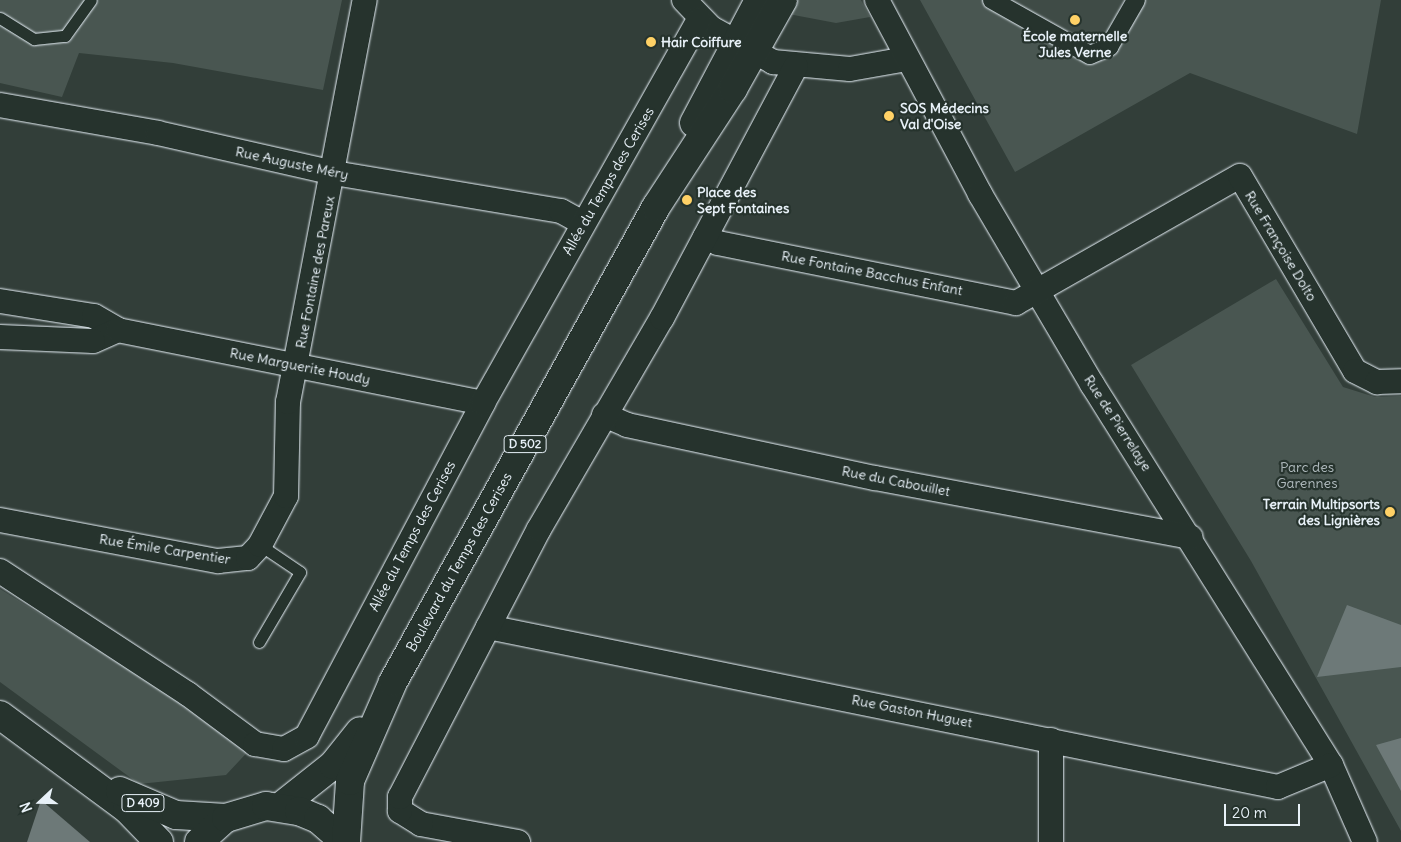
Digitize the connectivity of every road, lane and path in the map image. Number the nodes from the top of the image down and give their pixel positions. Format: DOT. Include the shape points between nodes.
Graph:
graph roads {
  1 [pos="90,0"];
  2 [pos="365,0"];
  3 [pos="684,0"];
  4 [pos="758,0"];
  5 [pos="783,0"];
  6 [pos="877,0"];
  7 [pos="992,0"];
  8 [pos="1136,0"];
  9 [pos="0,18"];
  10 [pos="699,20"];
  11 [pos="744,47"];
  12 [pos="907,59"];
  13 [pos="796,66"];
  14 [pos="0,105"];
  15 [pos="334,173"];
  16 [pos="583,223"];
  17 [pos="705,237"];
  18 [pos="1038,292"];
  19 [pos="0,301"];
  20 [pos="118,330"];
  21 [pos="0,337"];
  22 [pos="297,366"];
  23 [pos="1401,380"];
  24 [pos="483,403"];
  25 [pos="604,415"];
  26 [pos="0,520"];
  27 [pos="1191,537"];
  28 [pos="260,545"];
  29 [pos="0,571"];
  30 [pos="488,627"];
  31 [pos="259,642"];
  32 [pos="393,682"];
  33 [pos="0,715"];
  34 [pos="1051,740"];
  35 [pos="68,762"];
  36 [pos="1331,765"];
  37 [pos="280,807"];
  38 [pos="226,818"];
  39 [pos="159,842"];
  40 [pos="199,842"];
  41 [pos="345,842"];
  42 [pos="518,842"];
  43 [pos="1051,842"];
  44 [pos="1365,842"];
  1 -- 9 [label="lane" via="65,36 34,39"];
  2 -- 15 [label="street, Rue Fontaine des Pareux"];
  3 -- 10 [label="street"];
  4 -- 11 [label="main road, Boulevard du Temps des Cerises / D 502"];
  5 -- 11 [label="main road, Boulevard du Temps des Cerises / D 502"];
  6 -- 12 [label="street, Rue de Pierrelaye"];
  7 -- 8 [label="street" via="1090,54 1109,47"];
  10 -- 11 [label="street"];
  10 -- 16 [label="street, Allée du Temps des Cerises"];
  11 -- 13 [label="street"];
  11 -- 32 [label="main road, Boulevard du Temps des Cerises / D 502"];
  12 -- 13 [label="street" via="850,69"];
  12 -- 18 [label="street, Rue de Pierrelaye"];
  13 -- 17 [label="street"];
  14 -- 15 [label="street, Rue Auguste Méry" via="158,133"];
  15 -- 16 [label="street, Rue Auguste Méry" via="561,211"];
  15 -- 22 [label="street, Rue Fontaine des Pareux"];
  16 -- 24 [label="street, Allée du Temps des Cerises"];
  17 -- 18 [label="street, Rue Fontaine Bacchus Enfant" via="718,243 1016,303"];
  17 -- 25 [label="street"];
  18 -- 23 [label="street, Rue Françoise Dolto" via="1240,176 1355,371 1377,382"];
  18 -- 27 [label="street, Rue de Pierrelaye"];
  19 -- 20 [label="street, Rue Marguerite Houdy" via="94,316"];
  20 -- 21 [label="street" via="94,341"];
  20 -- 22 [label="street, Rue Marguerite Houdy"];
  22 -- 24 [label="street, Rue Marguerite Houdy"];
  22 -- 28 [label="street, Rue Émile Carpentier" via="288,402 286,496"];
  24 -- 29 [label="street, Allée du Temps des Cerises" via="307,736 284,749 255,744 188,694"];
  25 -- 27 [label="street, Rue du Cabouillet" via="627,425 875,478"];
  25 -- 30 [label="street"];
  26 -- 28 [label="street, Rue Émile Carpentier" via="218,561 248,558"];
  27 -- 36 [label="street, Rue de Pierrelaye"];
  28 -- 31 [label="lane" via="300,572"];
  30 -- 34 [label="street, Rue Gaston Huguet"];
  30 -- 42 [label="street" via="400,797 400,811 420,824"];
  32 -- 37 [label="main road, Boulevard du Temps des Cerises / D 502" via="333,765"];
  32 -- 41 [label="main road, Boulevard du Temps des Cerises / D 502" via="350,781"];
  33 -- 35 [label="main road, D 409"];
  34 -- 36 [label="street, Rue Gaston Huguet" via="1278,787"];
  34 -- 43 [label="street"];
  35 -- 38 [label="main road, D 409" via="168,813"];
  35 -- 39 [label="main road, D 409" via="127,809"];
  36 -- 44 [label="street, Rue de Pierrelaye"];
  37 -- 38 [label="main road" via="252,808"];
  37 -- 41 [label="main road" via="318,819"];
  38 -- 40 [label="main road"];
}
